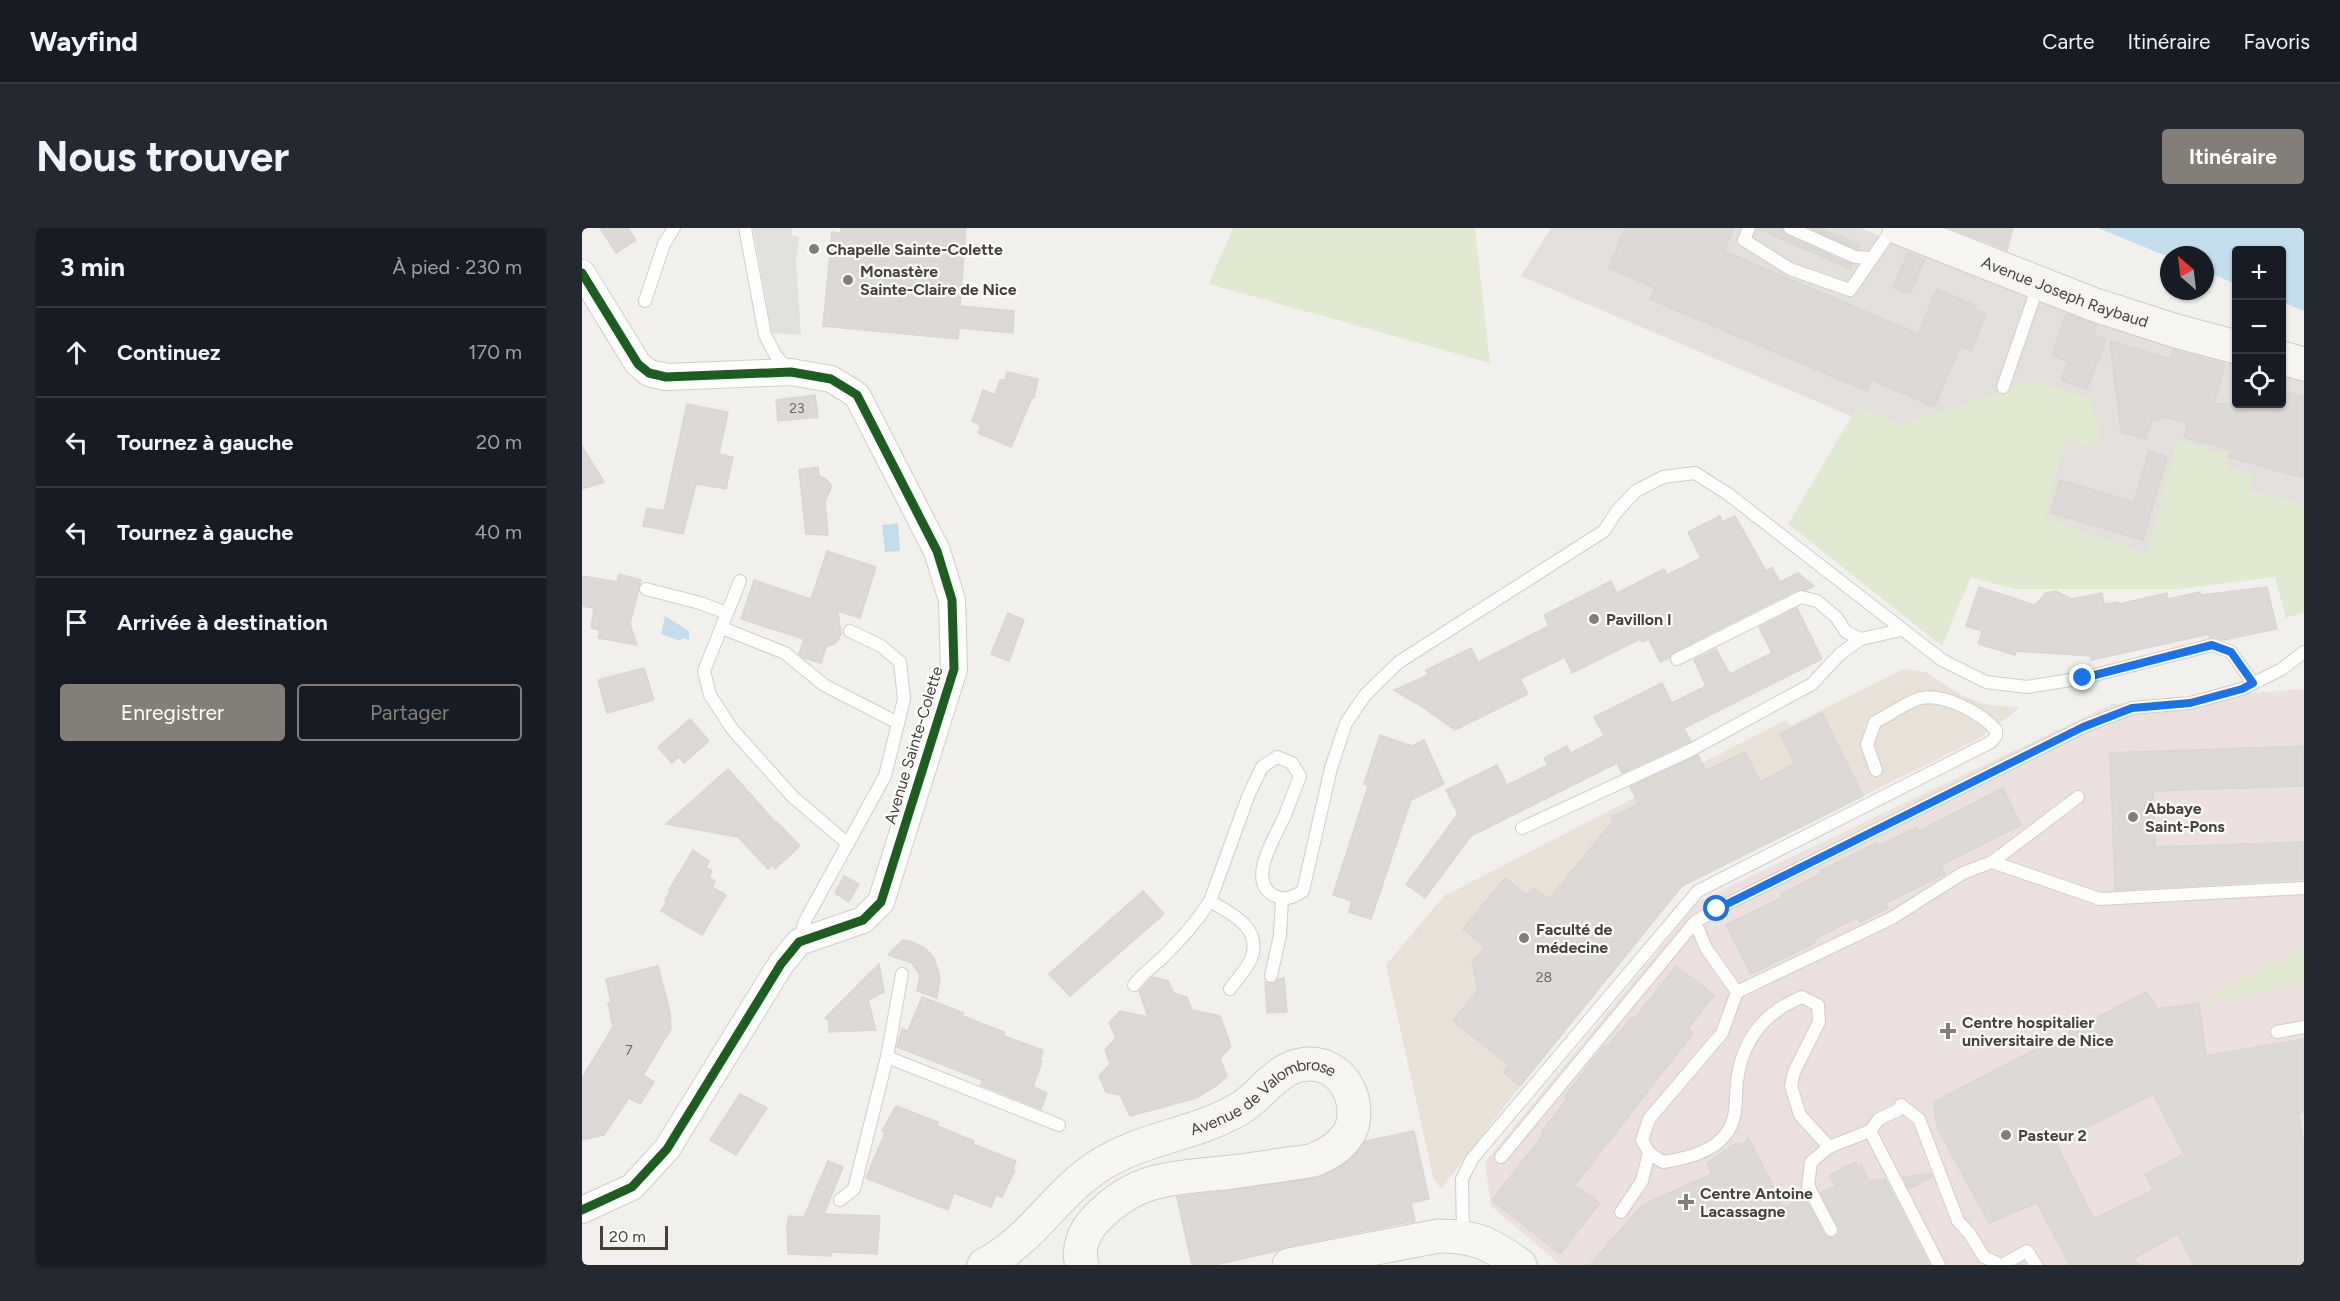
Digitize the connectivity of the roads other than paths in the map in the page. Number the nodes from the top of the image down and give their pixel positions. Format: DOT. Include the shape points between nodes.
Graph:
graph roads {
  1 [pos="674,228"];
  2 [pos="744,228"];
  3 [pos="1749,228"];
  4 [pos="1790,228"];
  5 [pos="1893,228"];
  6 [pos="1899,228"];
  7 [pos="1872,258"];
  8 [pos="582,273"];
  9 [pos="2039,282"];
  10 [pos="645,301"];
  11 [pos="2232,346"];
  12 [pos="2286,359"];
  13 [pos="2304,364"];
  14 [pos="791,372"];
  15 [pos="2003,387"];
  16 [pos="740,581"];
  17 [pos="646,589"];
  18 [pos="727,613"];
  19 [pos="722,628"];
  20 [pos="1902,630"];
  21 [pos="850,631"];
  22 [pos="1861,639"];
  23 [pos="2304,652"];
  24 [pos="1677,659"];
  25 [pos="2253,683"];
  26 [pos="898,723"];
  27 [pos="1876,770"];
  28 [pos="2078,798"];
  29 [pos="1522,828"];
  30 [pos="848,844"];
  31 [pos="1992,862"];
  32 [pos="2304,888"];
  33 [pos="1282,900"];
  34 [pos="1210,901"];
  35 [pos="1695,922"];
  36 [pos="799,942"];
  37 [pos="902,974"];
  38 [pos="1271,976"];
  39 [pos="1134,985"];
  40 [pos="1230,989"];
  41 [pos="1737,992"];
  42 [pos="2304,1027"];
  43 [pos="2277,1032"];
  44 [pos="887,1057"];
  45 [pos="1059,1125"];
  46 [pos="1870,1131"];
  47 [pos="1829,1147"];
  48 [pos="1649,1153"];
  49 [pos="1501,1157"];
  50 [pos="840,1200"];
  51 [pos="582,1210"];
  52 [pos="1621,1212"];
  53 [pos="1831,1230"];
  54 [pos="1463,1236"];
  55 [pos="984,1265"];
  56 [pos="1082,1265"];
  57 [pos="1289,1265"];
  58 [pos="1520,1265"];
  59 [pos="1939,1265"];
  60 [pos="2002,1265"];
  61 [pos="2037,1265"];
  1 -- 10 [label="lane" via="664,243"];
  2 -- 14 [label="lane" via="765,335 776,356"];
  3 -- 7 [label="lane" via="1744,240 1790,269 1850,290"];
  4 -- 7 [label="lane" via="1855,257"];
  5 -- 7 [label="lane"];
  6 -- 9 [label="main road, Avenue Joseph Raybaud"];
  8 -- 14 [label="street, Avenue Sainte-Colette" via="638,364 649,373 666,377"];
  9 -- 11 [label="main road, Avenue Joseph Raybaud" via="2096,305"];
  9 -- 15 [label="lane"];
  12 -- 13 [label="main road"];
  14 -- 36 [label="street, Avenue Sainte-Colette" via="831,379 857,395 937,551 952,600 954,669 881,902 862,920"];
  16 -- 18 [label="lane"];
  17 -- 18 [label="lane"];
  18 -- 19 [label="lane"];
  19 -- 26 [label="lane" via="785,653 824,685"];
  19 -- 30 [label="lane" via="704,671 710,695 732,729 793,797"];
  20 -- 22 [label="lane"];
  20 -- 25 [label="lane" via="1942,660 1986,682 2026,687 2083,678 2212,645 2231,652"];
  20 -- 33 [label="lane" via="1728,494 1695,473 1663,477 1636,491 1604,531 1399,662 1366,694 1346,723 1331,768 1303,891"];
  21 -- 26 [label="lane" via="881,646 900,662 904,699"];
  22 -- 24 [label="lane" via="1846,632 1817,601 1801,597"];
  22 -- 29 [label="lane" via="1840,654 1812,684 1689,751"];
  23 -- 25 [label="lane" via="2282,669"];
  25 -- 35 [label="lane" via="2190,703 2132,708 2083,727"];
  26 -- 30 [label="lane" via="885,776"];
  27 -- 54 [label="lane" via="1867,745 1875,722 1920,698 1944,698 1988,721 1996,730 1991,742 1698,891 1472,1159 1462,1179"];
  28 -- 31 [label="lane"];
  30 -- 36 [label="lane" via="805,921"];
  31 -- 32 [label="lane" via="2100,899"];
  31 -- 41 [label="lane" via="1963,873 1892,918"];
  33 -- 34 [label="lane" via="1269,892 1262,878 1265,856 1300,776 1292,763 1277,757 1263,767 1249,794"];
  33 -- 38 [label="lane" via="1280,935"];
  34 -- 39 [label="lane" via="1198,921"];
  34 -- 40 [label="lane" via="1246,924 1254,940 1251,959"];
  35 -- 41 [label="lane" via="1706,948"];
  35 -- 49 [label="lane"];
  36 -- 51 [label="street" via="781,964 667,1149 632,1187"];
  37 -- 44 [label="lane"];
  41 -- 48 [label="lane" via="1722,1033 1649,1119 1642,1140"];
  42 -- 43 [label="lane"];
  44 -- 45 [label="lane"];
  44 -- 50 [label="lane" via="854,1189"];
  46 -- 47 [label="lane"];
  46 -- 59 [label="lane"];
  46 -- 60 [label="lane" via="1879,1119 1901,1106 1919,1119 1958,1221 1984,1257"];
  47 -- 48 [label="lane" via="1800,1115 1791,1086 1819,1022 1818,1005 1802,997 1767,1017 1748,1042 1737,1078 1735,1117 1725,1136 1705,1150 1679,1160 1663,1162"];
  47 -- 53 [label="lane" via="1811,1162 1809,1186"];
  48 -- 52 [label="lane" via="1642,1181"];
  54 -- 57 [label="main road" via="1438,1236"];
  54 -- 58 [label="main road" via="1479,1240"];
  55 -- 56 [label="main road, Avenue de Valombrose" via="1016,1245 1097,1167 1135,1146 1193,1130 1242,1108 1290,1069 1319,1064 1335,1071 1349,1090 1353,1126 1342,1143 1327,1154 1312,1160 1151,1183 1127,1193 1090,1225 1081,1241"];
  60 -- 61 [label="lane" via="2027,1251"];
}
